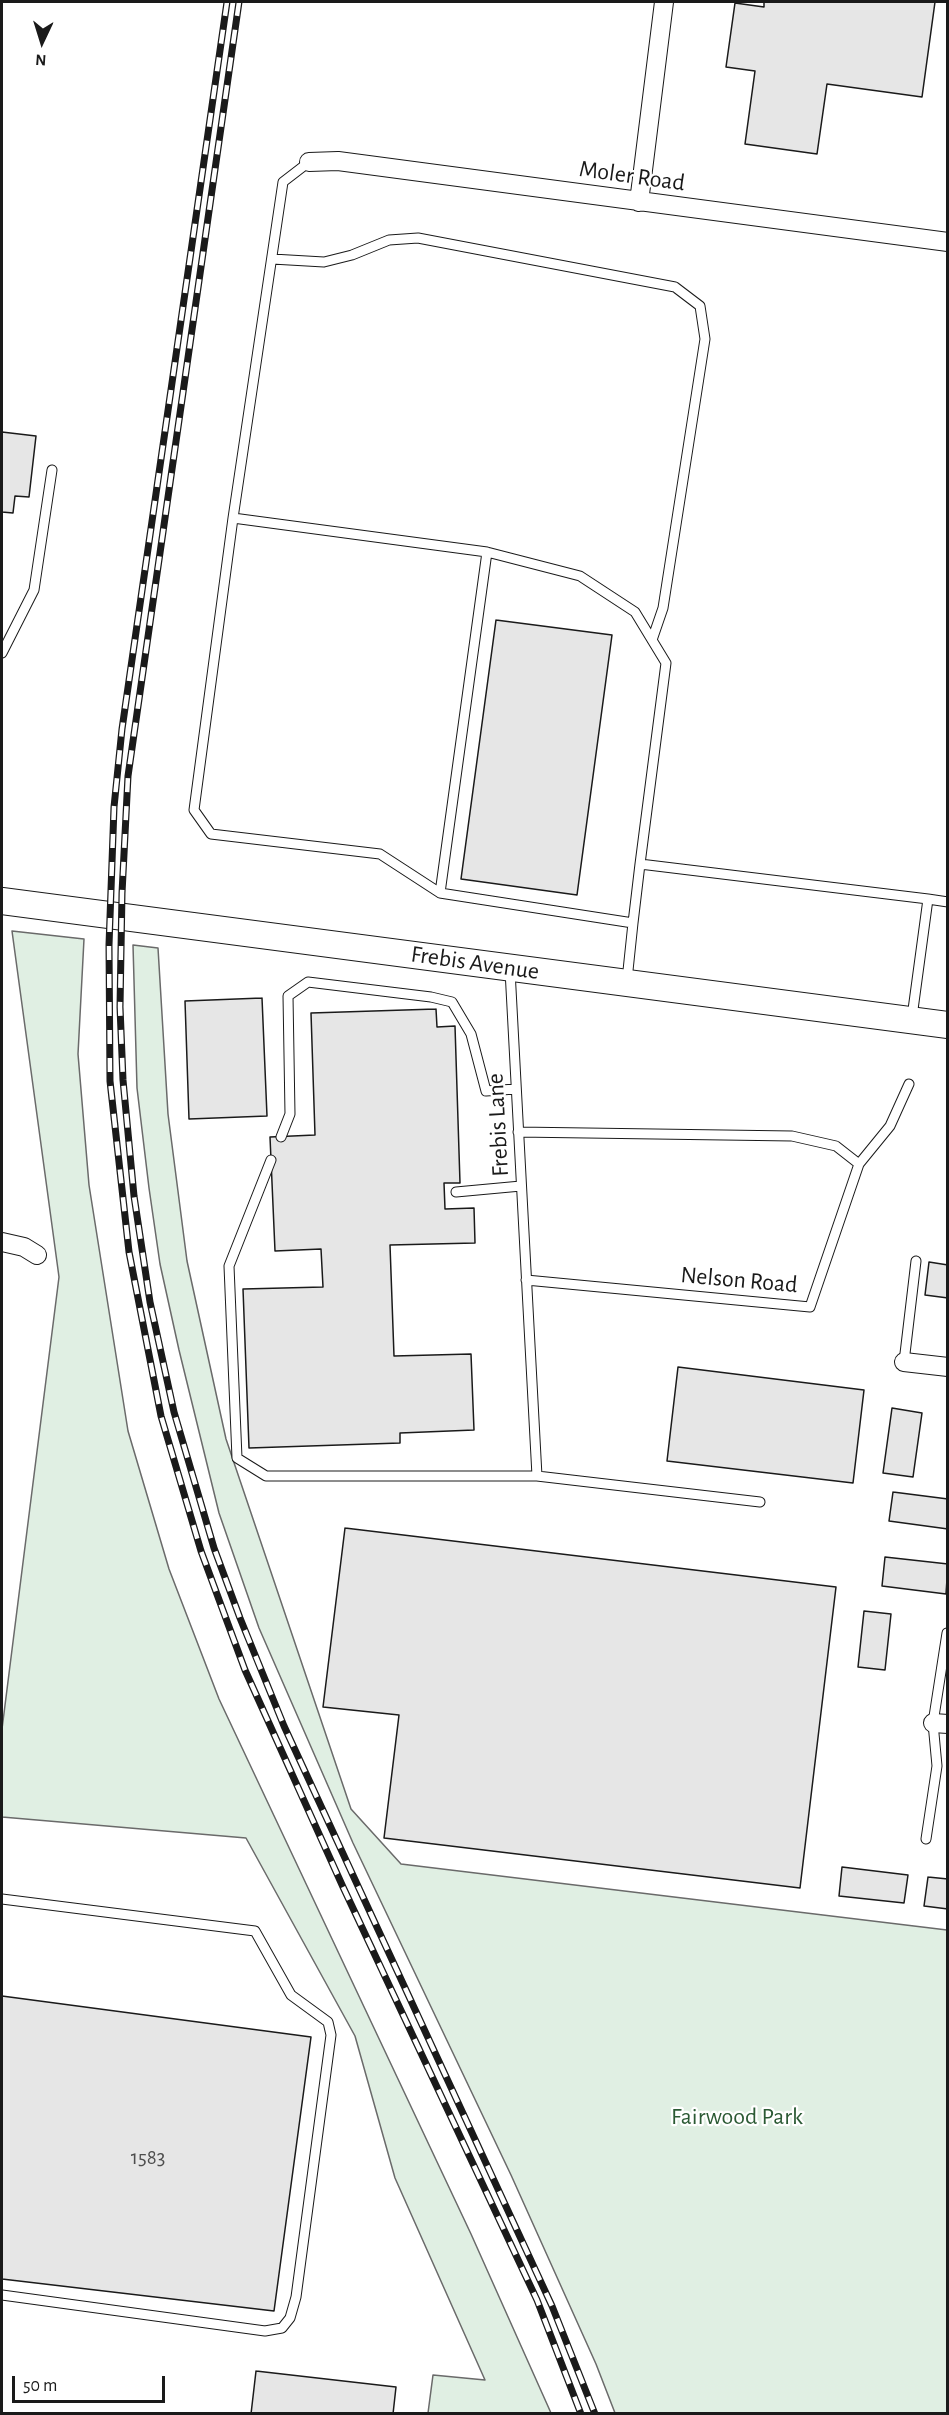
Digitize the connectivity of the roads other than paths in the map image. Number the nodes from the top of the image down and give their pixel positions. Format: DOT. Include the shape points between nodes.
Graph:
graph roads {
  1 [pos="664,2"];
  2 [pos="309,162"];
  3 [pos="639,202"];
  4 [pos="948,242"];
  5 [pos="272,259"];
  6 [pos="52,470"];
  7 [pos="233,518"];
  8 [pos="487,552"];
  9 [pos="652,640"];
  10 [pos="2,653"];
  11 [pos="640,864"];
  12 [pos="440,892"];
  13 [pos="928,899"];
  14 [pos="2,902"];
  15 [pos="948,902"];
  16 [pos="633,923"];
  17 [pos="510,968"];
  18 [pos="627,983"];
  19 [pos="911,1020"];
  20 [pos="948,1025"];
  21 [pos="909,1084"];
  22 [pos="516,1089"];
  23 [pos="518,1132"];
  24 [pos="281,1137"];
  25 [pos="271,1160"];
  26 [pos="859,1164"];
  27 [pos="521,1186"];
  28 [pos="456,1192"];
  29 [pos="2,1242"];
  30 [pos="38,1255"];
  31 [pos="916,1261"];
  32 [pos="526,1280"];
  33 [pos="904,1362"];
  34 [pos="948,1367"];
  35 [pos="537,1476"];
  36 [pos="760,1502"];
  37 [pos="946,1633"];
  38 [pos="940,1723"];
  39 [pos="926,1839"];
  40 [pos="2,1899"];
  41 [pos="2,2295"];
  1 -- 3 [label="street"];
  2 -- 3 [label="street, Moler Road" via="338,161"];
  2 -- 5 [label="lane" via="283,182"];
  3 -- 4 [label="street, Moler Road"];
  5 -- 7 [label="lane"];
  5 -- 9 [label="lane" via="324,262 389,240 418,238 675,287 700,306 705,339 663,608"];
  6 -- 10 [label="lane" via="34,590"];
  7 -- 8 [label="lane"];
  7 -- 12 [label="lane" via="194,810 211,834 380,854"];
  8 -- 9 [label="lane" via="580,576 635,612"];
  8 -- 12 [label="lane"];
  9 -- 11 [label="lane" via="666,663"];
  11 -- 13 [label="lane"];
  11 -- 16 [label="lane"];
  12 -- 16 [label="lane"];
  13 -- 15 [label="lane"];
  13 -- 19 [label="lane"];
  14 -- 17 [label="main road, Frebis Avenue"];
  16 -- 18 [label="lane"];
  17 -- 18 [label="main road, Frebis Avenue"];
  17 -- 22 [label="lane, Frebis Lane"];
  18 -- 19 [label="main road, Frebis Avenue"];
  19 -- 20 [label="main road, Frebis Avenue"];
  21 -- 26 [label="lane, Nelson Road" via="890,1126"];
  22 -- 23 [label="lane, Frebis Lane"];
  22 -- 24 [label="lane" via="486,1091 471,1034 452,1002 308,982 288,996 290,1114"];
  23 -- 26 [label="lane" via="792,1136 836,1146"];
  23 -- 27 [label="lane, Frebis Lane"];
  25 -- 35 [label="lane" via="229,1266 237,1458 266,1476"];
  26 -- 32 [label="lane, Nelson Road" via="810,1307"];
  27 -- 28 [label="lane"];
  27 -- 32 [label="lane, Frebis Lane"];
  29 -- 30 [label="street"];
  31 -- 33 [label="lane"];
  32 -- 35 [label="lane, Frebis Lane"];
  33 -- 34 [label="street"];
  35 -- 36 [label="lane"];
  37 -- 38 [label="lane"];
  38 -- 39 [label="lane"];
  40 -- 41 [label="lane" via="255,1931 291,1995 328,2022 332,2035 296,2297 290,2318 282,2328 265,2331"];
}
